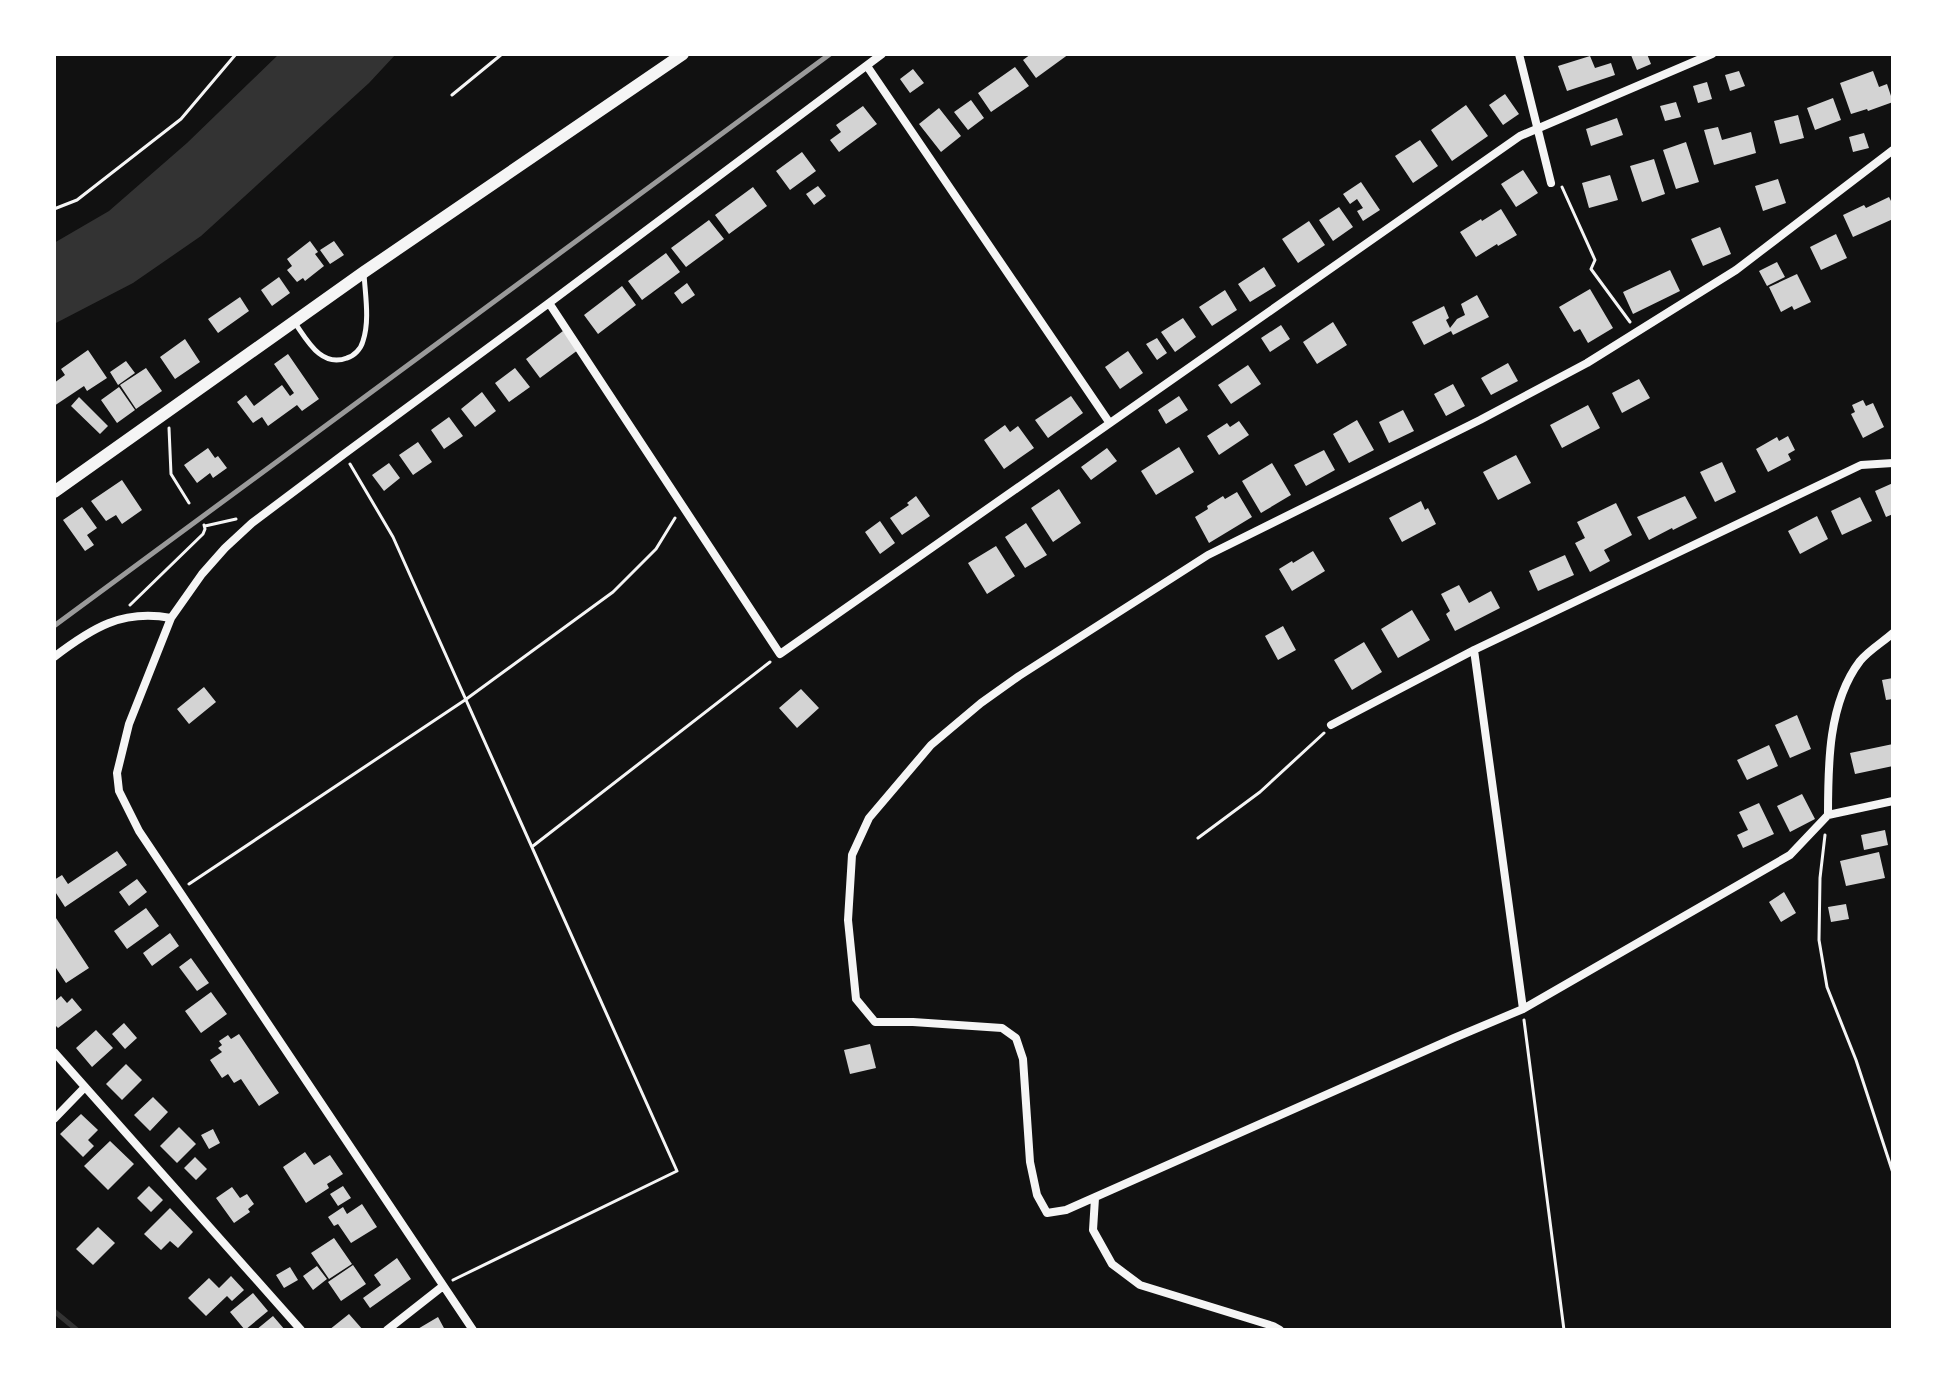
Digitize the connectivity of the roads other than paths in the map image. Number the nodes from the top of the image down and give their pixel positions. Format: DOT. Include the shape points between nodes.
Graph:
graph roads {
  1 [pos="683,54"];
  2 [pos="882,54"];
  3 [pos="1519,54"];
  4 [pos="1712,54"];
  5 [pos="867,66"];
  6 [pos="1537,128"];
  7 [pos="1893,150"];
  8 [pos="1551,183"];
  9 [pos="364,272"];
  10 [pos="549,303"];
  11 [pos="294,323"];
  12 [pos="1109,422"];
  13 [pos="1893,463"];
  14 [pos="54,492"];
  15 [pos="171,618"];
  16 [pos="1893,633"];
  17 [pos="1474,650"];
  18 [pos="54,657"];
  19 [pos="1331,725"];
  20 [pos="1893,801"];
  21 [pos="1828,815"];
  22 [pos="1523,1009"];
  23 [pos="54,1052"];
  24 [pos="85,1087"];
  25 [pos="54,1119"];
  26 [pos="1095,1198"];
  27 [pos="443,1286"];
  28 [pos="301,1330"];
  29 [pos="387,1330"];
  30 [pos="473,1330"];
  31 [pos="1280,1330"];
  1 -- 9 [label="street"];
  2 -- 5 [label="street"];
  3 -- 6 [label="street"];
  4 -- 6 [label="street"];
  5 -- 10 [label="street"];
  5 -- 12 [label="street"];
  6 -- 8 [label="street"];
  6 -- 12 [label="street"];
  7 -- 26 [label="street" via="1736,270 1587,363 1208,555 1019,676 931,745 869,818 852,855 848,920 856,999 875,1022 1002,1028 1016,1038 1023,1059 1037,1195 1047,1213"];
  9 -- 11 [label="street"];
  9 -- 11 [label="lane" via="363,343 350,358 322,357"];
  10 -- 12 [label="street" via="780,654"];
  10 -- 15 [label="street" via="252,523 202,574"];
  11 -- 14 [label="street"];
  13 -- 17 [label="street" via="1861,465"];
  15 -- 18 [label="street" via="127,617 107,623"];
  15 -- 27 [label="street" via="129,724 117,773 119,791 139,831"];
  16 -- 21 [label="street" via="1861,660 1838,703 1828,769"];
  17 -- 19 [label="street"];
  17 -- 22 [label="street"];
  20 -- 21 [label="street"];
  21 -- 22 [label="street" via="1790,855"];
  22 -- 26 [label="street"];
  23 -- 24 [label="street"];
  24 -- 25 [label="street"];
  24 -- 28 [label="street"];
  26 -- 31 [label="street" via="1093,1230 1112,1264 1140,1285"];
  27 -- 29 [label="street"];
  27 -- 30 [label="street"];
}
